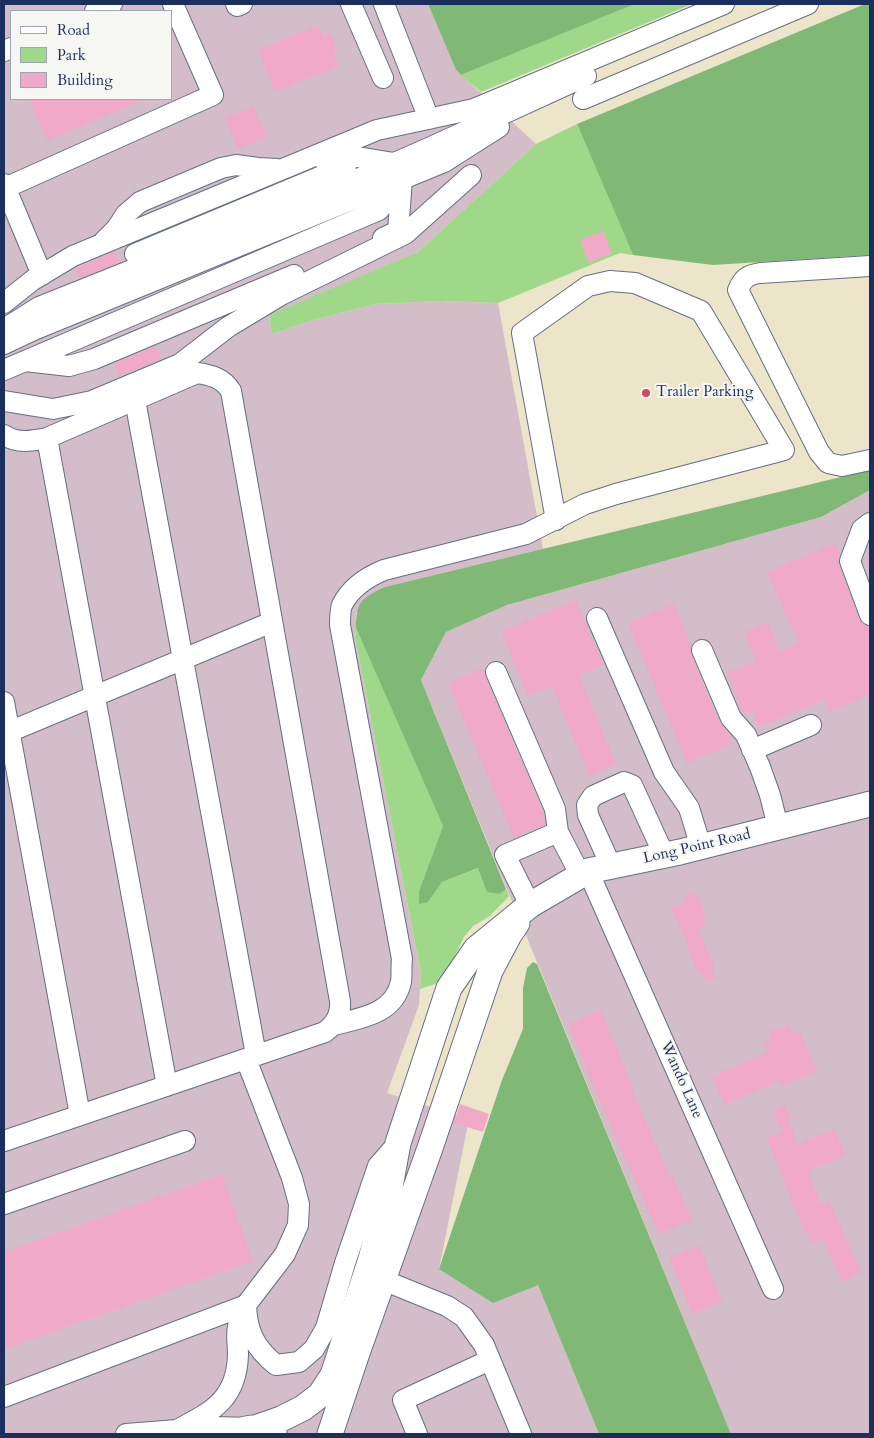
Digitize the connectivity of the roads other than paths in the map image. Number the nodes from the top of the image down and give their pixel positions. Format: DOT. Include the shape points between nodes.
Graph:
graph roads {
  1 [pos="112,4"];
  2 [pos="173,4"];
  3 [pos="236,4"];
  4 [pos="242,4"];
  5 [pos="724,4"];
  6 [pos="808,4"];
  7 [pos="385,7"];
  8 [pos="97,10"];
  9 [pos="354,12"];
  10 [pos="699,14"];
  11 [pos="383,78"];
  12 [pos="583,99"];
  13 [pos="429,119"];
  14 [pos="387,169"];
  15 [pos="471,175"];
  16 [pos="4,186"];
  17 [pos="870,266"];
  18 [pos="42,275"];
  19 [pos="7,303"];
  20 [pos="4,319"];
  21 [pos="4,329"];
  22 [pos="4,335"];
  23 [pos="4,344"];
  24 [pos="4,356"];
  25 [pos="34,362"];
  26 [pos="4,370"];
  27 [pos="135,400"];
  28 [pos="4,401"];
  29 [pos="4,435"];
  30 [pos="47,438"];
  31 [pos="870,460"];
  32 [pos="556,520"];
  33 [pos="866,526"];
  34 [pos="870,548"];
  35 [pos="870,615"];
  36 [pos="597,618"];
  37 [pos="272,622"];
  38 [pos="702,650"];
  39 [pos="183,659"];
  40 [pos="496,672"];
  41 [pos="95,696"];
  42 [pos="4,702"];
  43 [pos="811,725"];
  44 [pos="6,733"];
  45 [pos="752,750"];
  46 [pos="870,804"];
  47 [pos="778,827"];
  48 [pos="558,832"];
  49 [pos="701,847"];
  50 [pos="664,855"];
  51 [pos="594,871"];
  52 [pos="530,905"];
  53 [pos="334,1025"];
  54 [pos="251,1057"];
  55 [pos="167,1086"];
  56 [pos="80,1115"];
  57 [pos="4,1141"];
  58 [pos="186,1141"];
  59 [pos="398,1142"];
  60 [pos="4,1204"];
  61 [pos="383,1280"];
  62 [pos="773,1289"];
  63 [pos="246,1304"];
  64 [pos="490,1360"];
  65 [pos="4,1397"];
  66 [pos="177,1430"];
  67 [pos="246,1430"];
  68 [pos="126,1434"];
  69 [pos="283,1434"];
  70 [pos="330,1434"];
  71 [pos="417,1434"];
  72 [pos="521,1434"];
  1 -- 8 [label="street"];
  2 -- 16 [label="street" via="213,95"];
  3 -- 4 [label="street"];
  5 -- 10 [label="street"];
  6 -- 12 [label="street"];
  7 -- 9 [label="street"];
  7 -- 13 [label="street"];
  9 -- 11 [label="street"];
  10 -- 13 [label="street" via="474,109"];
  10 -- 14 [label="street" via="659,43"];
  13 -- 18 [label="street" via="376,130 73,256"];
  14 -- 19 [label="street" via="345,155"];
  14 -- 20 [label="street" via="48,297"];
  14 -- 21 [label="street" via="39,307"];
  14 -- 22 [label="street" via="375,182"];
  14 -- 23 [label="street"];
  14 -- 24 [label="street" via="367,204"];
  14 -- 25 [label="street" via="380,210"];
  14 -- 25 [label="street" via="399,218 398,231 94,359 69,366"];
  15 -- 28 [label="street" via="405,234 281,295 228,327 180,364 92,401 52,409"];
  16 -- 18 [label="street"];
  17 -- 31 [label="street" via="760,273 748,276 738,290 819,452 828,463 842,466"];
  18 -- 19 [label="street"];
  25 -- 26 [label="street"];
  27 -- 30 [label="street"];
  27 -- 37 [label="street" via="197,373 212,375 231,391"];
  27 -- 39 [label="street"];
  29 -- 30 [label="street" via="28,442"];
  30 -- 41 [label="street"];
  32 -- 32 [label="street" via="585,504 616,494 784,450 701,311 635,283 610,281 588,286 522,333"];
  32 -- 53 [label="street" via="526,534 384,570 355,587 342,606 340,625 402,966 397,995 387,1007"];
  33 -- 34 [label="street"];
  33 -- 35 [label="street" via="850,562"];
  36 -- 49 [label="street" via="664,772 689,808"];
  37 -- 39 [label="street"];
  37 -- 53 [label="street" via="340,1001 340,1012"];
  38 -- 45 [label="street" via="731,718 746,735"];
  39 -- 41 [label="street"];
  39 -- 54 [label="street"];
  40 -- 48 [label="street" via="555,809"];
  41 -- 44 [label="street"];
  41 -- 55 [label="street"];
  42 -- 44 [label="street"];
  43 -- 45 [label="street"];
  44 -- 56 [label="street"];
  45 -- 47 [label="street" via="770,795"];
  46 -- 47 [label="main road, Long Point Road"];
  47 -- 49 [label="main road, Long Point Road"];
  48 -- 51 [label="street"];
  48 -- 52 [label="street" via="505,855"];
  49 -- 50 [label="main road, Long Point Road"];
  50 -- 51 [label="main road, Long Point Road"];
  50 -- 51 [label="street" via="632,785 624,782 593,796 587,805"];
  51 -- 52 [label="main road, Long Point Road"];
  51 -- 62 [label="street, Wando Lane"];
  52 -- 59 [label="main road, Long Point Road" via="476,949 449,988"];
  52 -- 61 [label="main road" via="490,971"];
  53 -- 54 [label="street" via="325,1032"];
  54 -- 55 [label="street"];
  54 -- 63 [label="street" via="299,1204 298,1225 286,1254"];
  55 -- 56 [label="street"];
  56 -- 57 [label="street"];
  58 -- 60 [label="street"];
  59 -- 63 [label="street" via="378,1166 326,1328 314,1349 299,1362 276,1365 262,1354 253,1339"];
  59 -- 67 [label="main road, Long Point Road" via="371,1259 333,1376 320,1395 303,1408 281,1420"];
  61 -- 64 [label="street" via="447,1306 464,1317 484,1345"];
  61 -- 70 [label="main road"];
  63 -- 65 [label="street"];
  63 -- 66 [label="street" via="237,1328 238,1355 230,1391 204,1416"];
  64 -- 71 [label="street" via="403,1400"];
  64 -- 72 [label="street"];
  66 -- 67 [label="street" via="216,1427"];
  66 -- 68 [label="street"];
  67 -- 69 [label="main road" via="268,1428"];
}
